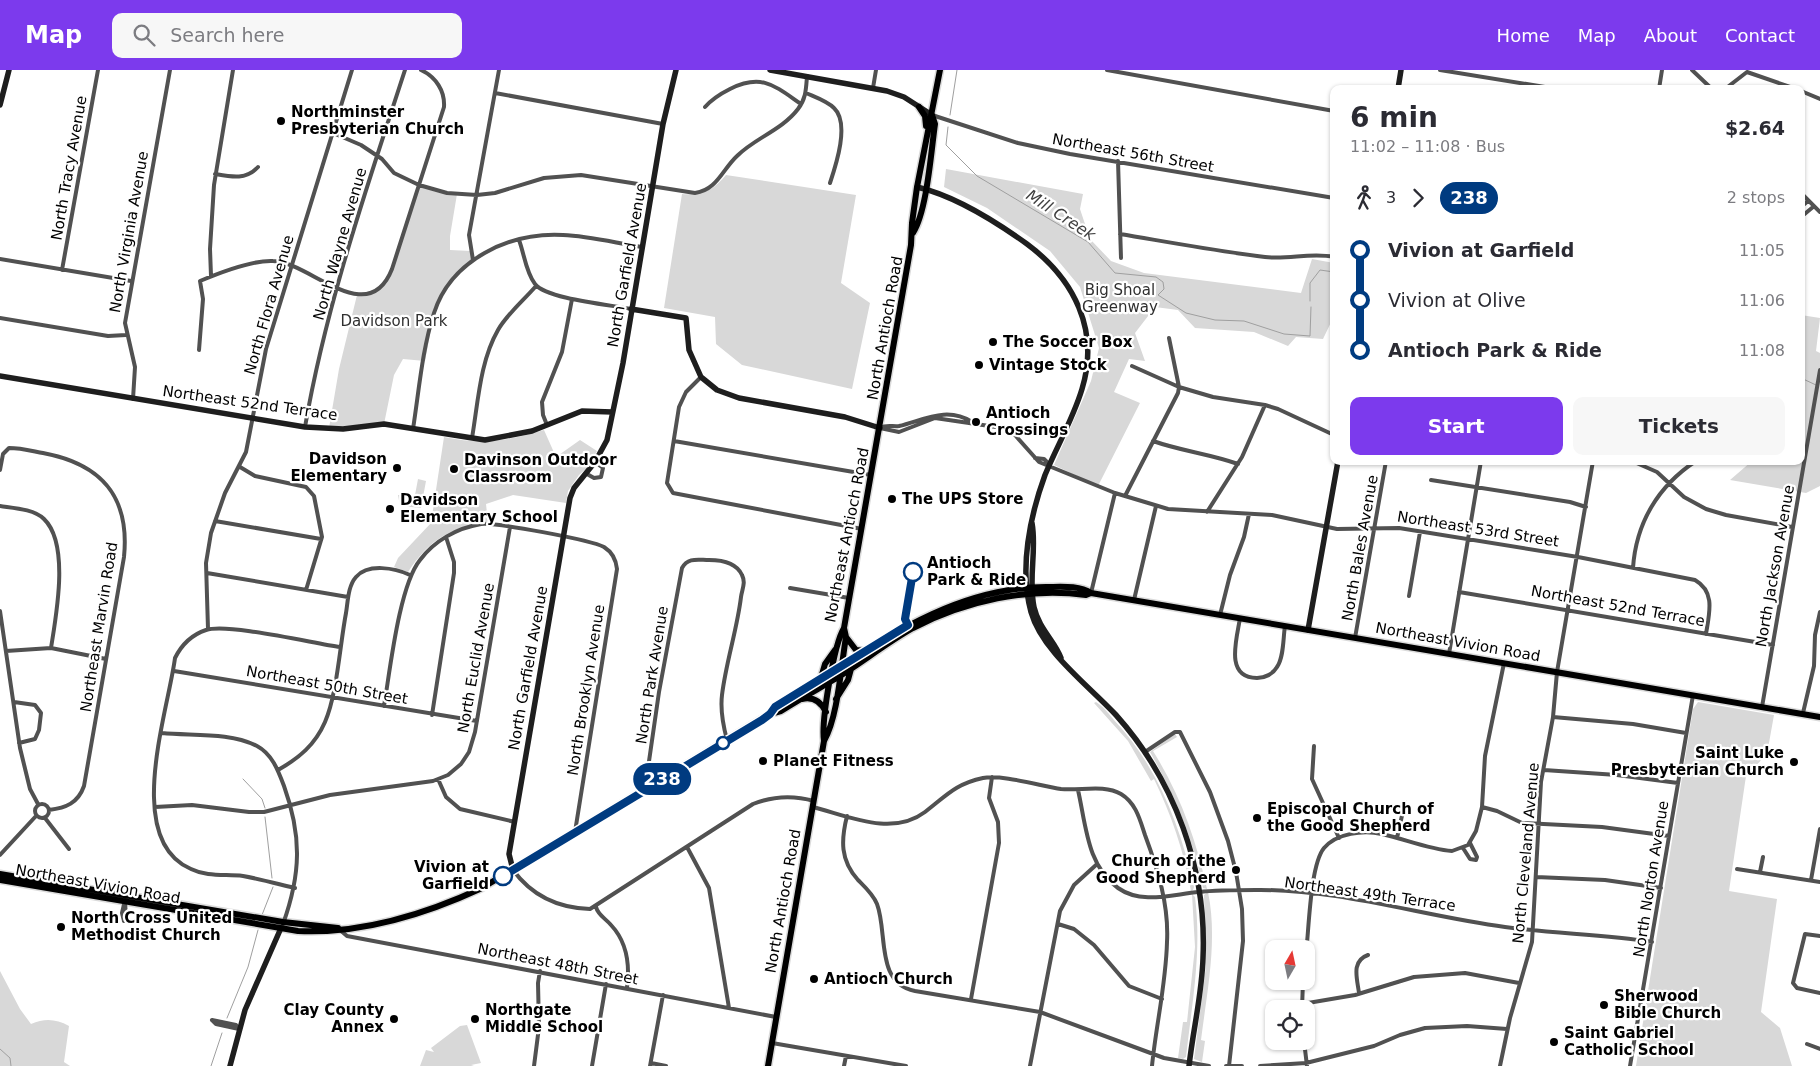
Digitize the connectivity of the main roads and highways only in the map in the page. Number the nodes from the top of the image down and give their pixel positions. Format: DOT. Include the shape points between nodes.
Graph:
graph roads {
  1 [pos="940,70"];
  2 [pos="919,107"];
  3 [pos="932,115"];
  4 [pos="927,129"];
  5 [pos="913,233"];
  6 [pos="880,428"];
  7 [pos="1030,590"];
  8 [pos="844,628"];
  9 [pos="846,637"];
  10 [pos="837,647"];
  11 [pos="867,651"];
  12 [pos="841,668"];
  13 [pos="851,668"];
  14 [pos="836,674"];
  15 [pos="820,681"];
  16 [pos="831,681"];
  17 [pos="835,700"];
  18 [pos="794,702"];
  19 [pos="826,712"];
  20 [pos="770,714"];
  21 [pos="1820,717"];
  22 [pos="824,741"];
  23 [pos="0,874"];
  24 [pos="0,880"];
  25 [pos="95,890"];
  26 [pos="87,895"];
  27 [pos="126,898"];
  28 [pos="768,1066"];
  1 -- 3 [label="main road, North Antioch Road"];
  2 -- 4 [label="main road" via="925,116"];
  3 -- 4 [label="main road, North Antioch Road"];
  3 -- 5 [label="main road, North Antioch Road" via="935,124 925,189"];
  4 -- 5 [label="main road, North Antioch Road"];
  5 -- 6 [label="main road, North Antioch Road"];
  6 -- 8 [label="main road, Northeast Antioch Road"];
  7 -- 11 [label="main road, Northeast Vivion Road" via="989,593 950,605 917,620"];
  7 -- 13 [label="main road, Northeast Vivion Road" via="939,616 911,629"];
  7 -- 21 [label="main road, Northeast Vivion Road" via="1071,587"];
  8 -- 9 [label="main road"];
  8 -- 10 [label="main road, Northeast Antioch Road"];
  9 -- 11 [label="main road" via="856,650"];
  9 -- 12 [label="main road, Northeast Antioch Road"];
  10 -- 14 [label="main road, North Antioch Road"];
  10 -- 15 [label="main road" via="825,664"];
  11 -- 12 [label="main road, Northeast Vivion Road"];
  12 -- 14 [label="main road, Northeast Vivion Road"];
  13 -- 14 [label="main road, Northeast Vivion Road"];
  13 -- 17 [label="main road" via="848,680"];
  14 -- 15 [label="main road, Northeast Vivion Road"];
  14 -- 16 [label="main road, North Antioch Road"];
  14 -- 17 [label="main road, North Antioch Road"];
  15 -- 20 [label="main road, Northeast Vivion Road" via="775,707"];
  16 -- 18 [label="main road, Northeast Vivion Road"];
  16 -- 19 [label="main road, North Antioch Road"];
  17 -- 22 [label="main road, North Antioch Road"];
  18 -- 19 [label="main road" via="812,698"];
  18 -- 20 [label="main road, Northeast Vivion Road"];
  19 -- 22 [label="main road, North Antioch Road"];
  20 -- 27 [label="main road, Northeast Vivion Road" via="513,870 450,903 396,920 339,928 282,925"];
  22 -- 28 [label="main road, North Antioch Road"];
  23 -- 25 [label="main road, Northeast Vivion Road"];
  24 -- 26 [label="main road, Northeast Vivion Road"];
  25 -- 26 [label="main road"];
  25 -- 27 [label="main road, Northeast Vivion Road"];
  26 -- 27 [label="main road, Northeast Vivion Road"];
}
